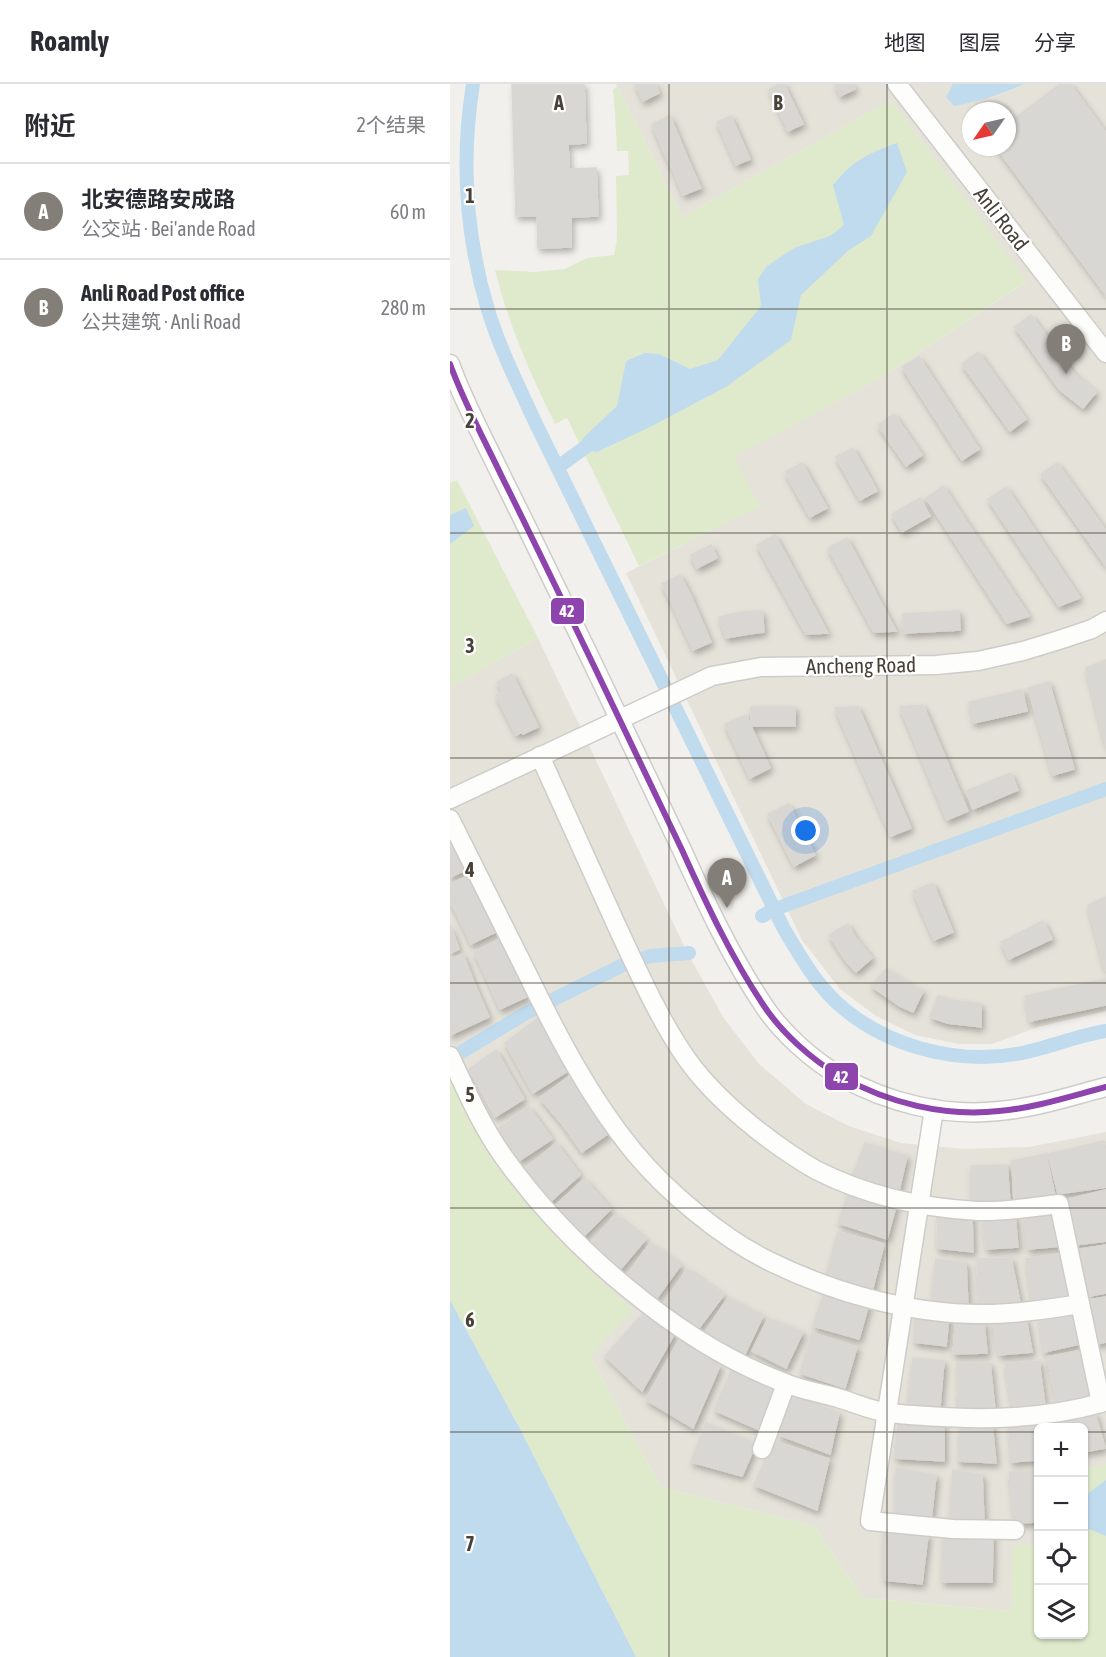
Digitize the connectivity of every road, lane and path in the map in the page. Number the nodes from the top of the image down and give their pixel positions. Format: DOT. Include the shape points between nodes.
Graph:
graph roads {
  1 [pos="897,84"];
  2 [pos="1106,353"];
  3 [pos="452,376"];
  4 [pos="1106,621"];
  5 [pos="619,719"];
  6 [pos="540,756"];
  7 [pos="450,799"];
  8 [pos="450,819"];
  9 [pos="450,1056"];
  10 [pos="1106,1087"];
  11 [pos="934,1109"];
  12 [pos="920,1204"];
  13 [pos="1080,1305"];
  14 [pos="904,1306"];
  15 [pos="786,1384"];
  16 [pos="887,1413"];
  17 [pos="762,1449"];
  18 [pos="1015,1530"];
  1 -- 2 [label="street, Anli Road"];
  3 -- 5 [label="street"];
  4 -- 5 [label="street, Ancheng Road" via="1059,640 978,661 738,670 712,676"];
  5 -- 6 [label="street, Ancheng Road"];
  5 -- 11 [label="street" via="713,917 765,1009 804,1049 838,1075 879,1095"];
  6 -- 7 [label="street, Ancheng Road"];
  6 -- 12 [label="street" via="665,1023 713,1091 783,1150 817,1170 880,1194"];
  8 -- 14 [label="street" via="570,1058 635,1154 689,1206 766,1260 818,1282"];
  9 -- 15 [label="street" via="474,1109 503,1156 546,1210 588,1253 642,1300 695,1338"];
  10 -- 11 [label="street" via="997,1112"];
  11 -- 12 [label="street"];
  12 -- 13 [label="street" via="980,1211 1059,1204"];
  12 -- 14 [label="street"];
  13 -- 14 [label="street" via="985,1314"];
  13 -- 16 [label="street" via="1101,1403 1039,1415 992,1418"];
  14 -- 16 [label="street"];
  15 -- 16 [label="street"];
  15 -- 17 [label="street"];
  16 -- 18 [label="street" via="870,1521"];
}
